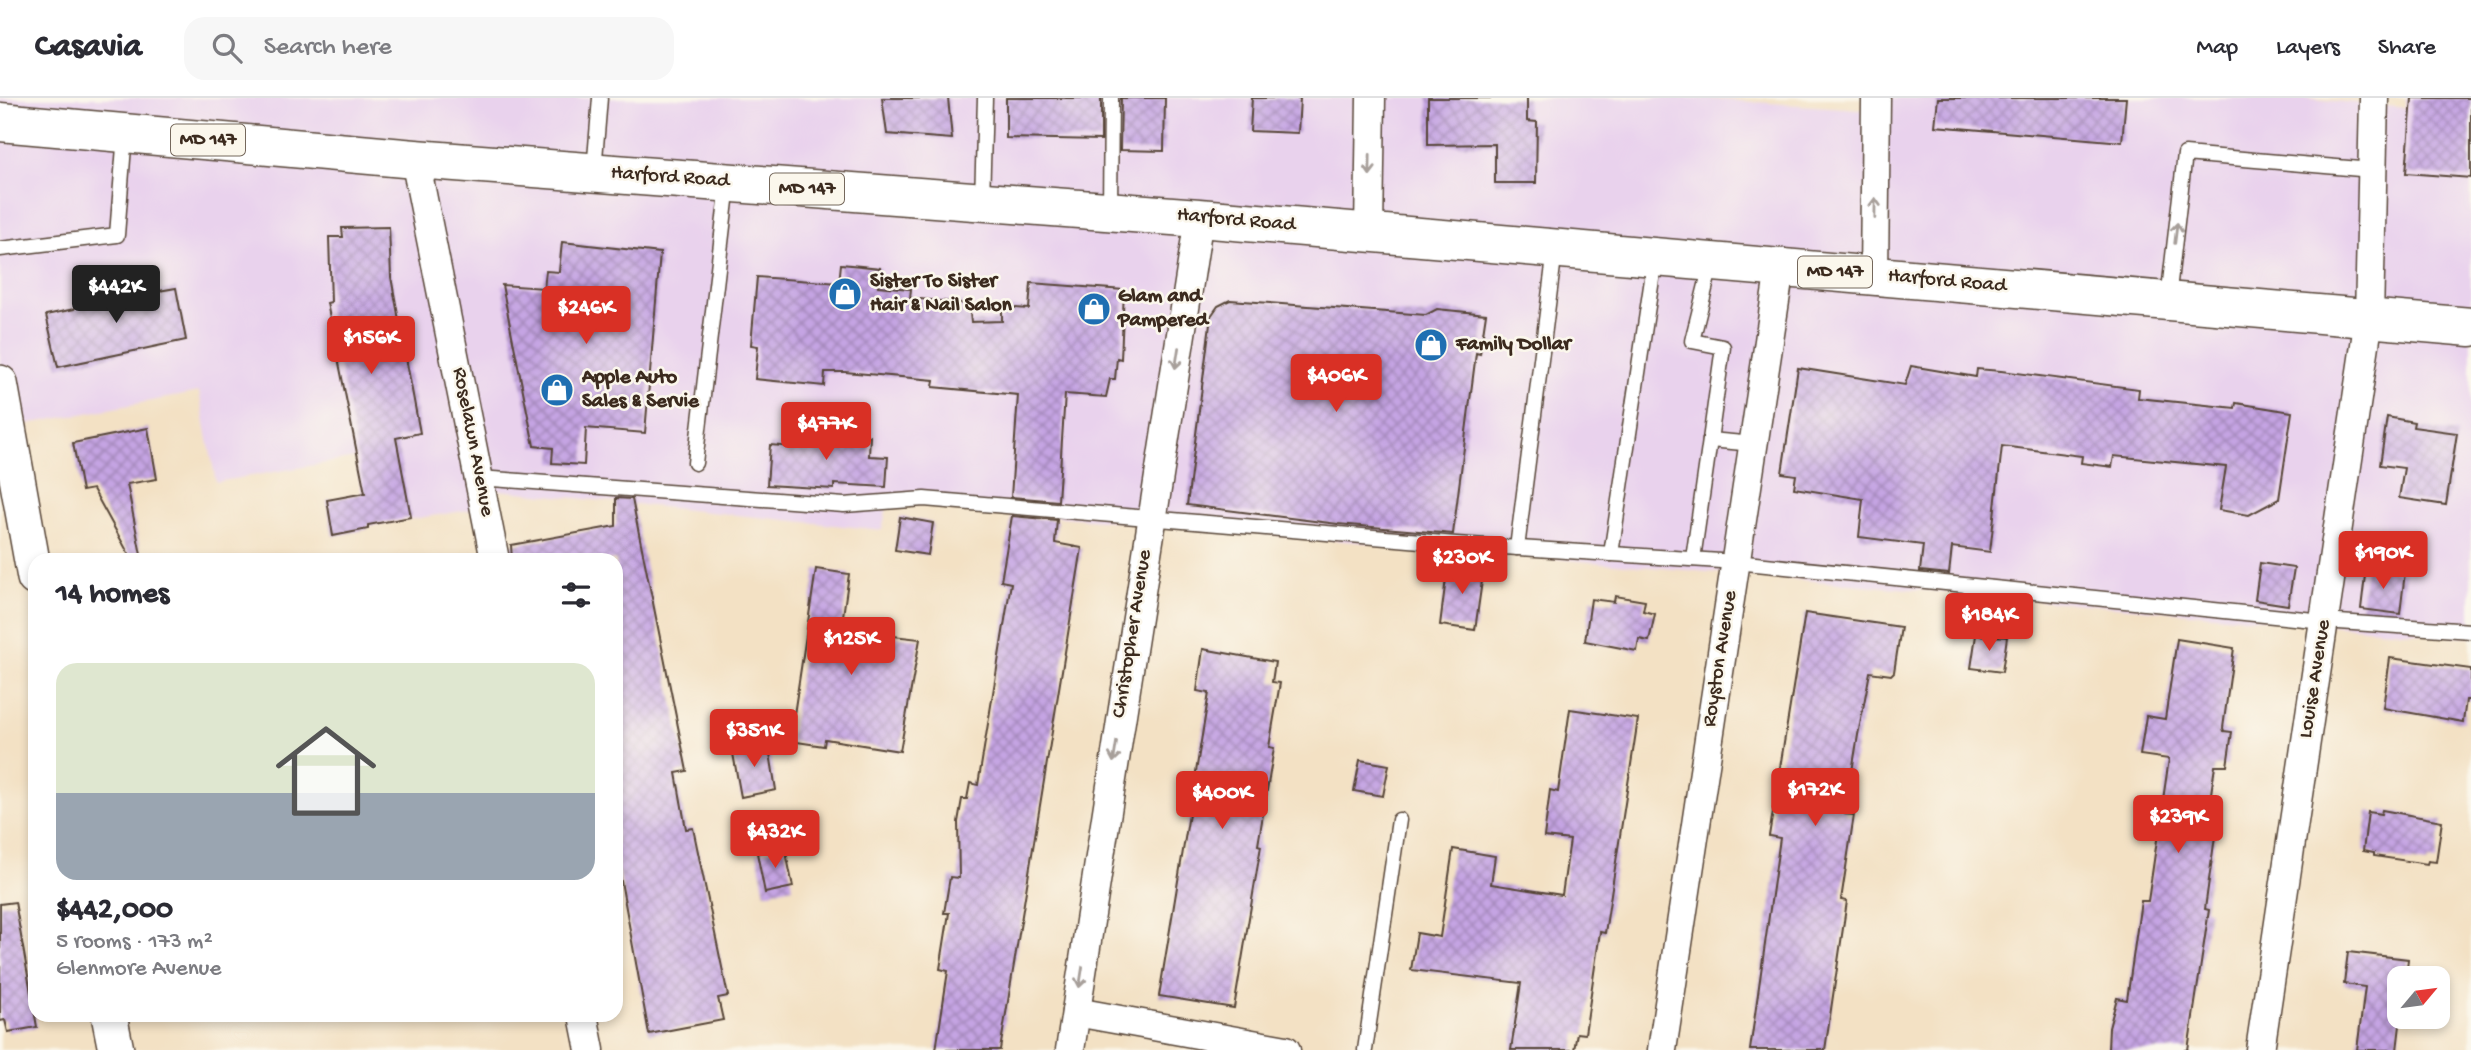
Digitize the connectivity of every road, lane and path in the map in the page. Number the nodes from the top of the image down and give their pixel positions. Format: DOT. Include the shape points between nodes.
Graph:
graph roads {
  1 [pos="600,98"];
  2 [pos="985,98"];
  3 [pos="1111,98"];
  4 [pos="1371,98"];
  5 [pos="1876,98"];
  6 [pos="2374,98"];
  7 [pos="0,122"];
  8 [pos="125,133"];
  9 [pos="415,159"];
  10 [pos="2372,170"];
  11 [pos="594,173"];
  12 [pos="728,183"];
  13 [pos="982,202"];
  14 [pos="1110,211"];
  15 [pos="1199,218"];
  16 [pos="1369,232"];
  17 [pos="1555,248"];
  18 [pos="0,249"];
  19 [pos="1655,257"];
  20 [pos="1712,262"];
  21 [pos="1780,268"];
  22 [pos="1874,276"];
  23 [pos="2168,301"];
  24 [pos="2369,318"];
  25 [pos="2471,327"];
  26 [pos="0,383"];
  27 [pos="1710,440"];
  28 [pos="1754,444"];
  29 [pos="695,463"];
  30 [pos="479,478"];
  31 [pos="1150,519"];
  32 [pos="1517,548"];
  33 [pos="31,553"];
  34 [pos="494,553"];
  35 [pos="1611,554"];
  36 [pos="1693,559"];
  37 [pos="1736,562"];
  38 [pos="2324,621"];
  39 [pos="2471,631"];
  40 [pos="1399,820"];
  41 [pos="1076,1013"];
  42 [pos="110,1022"];
  43 [pos="584,1022"];
  44 [pos="116,1050"];
  45 [pos="590,1050"];
  46 [pos="1070,1050"];
  47 [pos="1286,1050"];
  48 [pos="1365,1050"];
  49 [pos="1662,1050"];
  50 [pos="2260,1050"];
  1 -- 11 [label="lane"];
  2 -- 13 [label="lane"];
  3 -- 14 [label="lane"];
  4 -- 16 [label="street, one-way"];
  22 -- 5 [label="street, one-way"];
  6 -- 10 [label="street, Louise Avenue"];
  7 -- 8 [label="main road, Harford Road / MD 147"];
  8 -- 9 [label="main road, Harford Road / MD 147"];
  8 -- 18 [label="lane" via="117,235"];
  9 -- 11 [label="main road, Harford Road / MD 147"];
  9 -- 30 [label="street, Roselawn Avenue"];
  23 -- 10 [label="lane, one-way" via="2185,154"];
  10 -- 24 [label="street, Louise Avenue"];
  11 -- 12 [label="main road, Harford Road / MD 147"];
  12 -- 13 [label="main road, Harford Road / MD 147"];
  12 -- 29 [label="lane"];
  13 -- 14 [label="main road, Harford Road / MD 147"];
  14 -- 15 [label="main road, Harford Road / MD 147"];
  15 -- 16 [label="main road, Harford Road / MD 147"];
  15 -- 31 [label="street, Christopher Avenue, one-way"];
  16 -- 17 [label="main road, Harford Road / MD 147"];
  17 -- 19 [label="main road, Harford Road / MD 147"];
  17 -- 32 [label="lane"];
  19 -- 20 [label="main road, Harford Road / MD 147"];
  19 -- 35 [label="lane"];
  20 -- 21 [label="main road, Harford Road / MD 147"];
  20 -- 27 [label="lane" via="1692,341 1723,347"];
  21 -- 22 [label="main road, Harford Road / MD 147"];
  21 -- 28 [label="street, Royston Avenue"];
  22 -- 23 [label="main road, Harford Road / MD 147"];
  23 -- 24 [label="main road, Harford Road / MD 147"];
  24 -- 25 [label="main road, Harford Road / MD 147"];
  24 -- 38 [label="street, Louise Avenue"];
  26 -- 33 [label="street"];
  27 -- 28 [label="lane"];
  27 -- 36 [label="lane"];
  28 -- 37 [label="street, Royston Avenue"];
  30 -- 31 [label="lane" via="845,505 924,499"];
  30 -- 34 [label="street, Roselawn Avenue"];
  31 -- 32 [label="lane"];
  31 -- 41 [label="street, Christopher Avenue, one-way"];
  32 -- 35 [label="lane"];
  35 -- 36 [label="lane"];
  36 -- 37 [label="lane"];
  37 -- 38 [label="lane"];
  37 -- 49 [label="street, Royston Avenue"];
  38 -- 39 [label="lane"];
  38 -- 50 [label="street, Louise Avenue"];
  40 -- 48 [label="lane"];
  41 -- 46 [label="street, Christopher Avenue"];
  41 -- 47 [label="street"];
  42 -- 44 [label="street"];
  43 -- 45 [label="street"];
}
